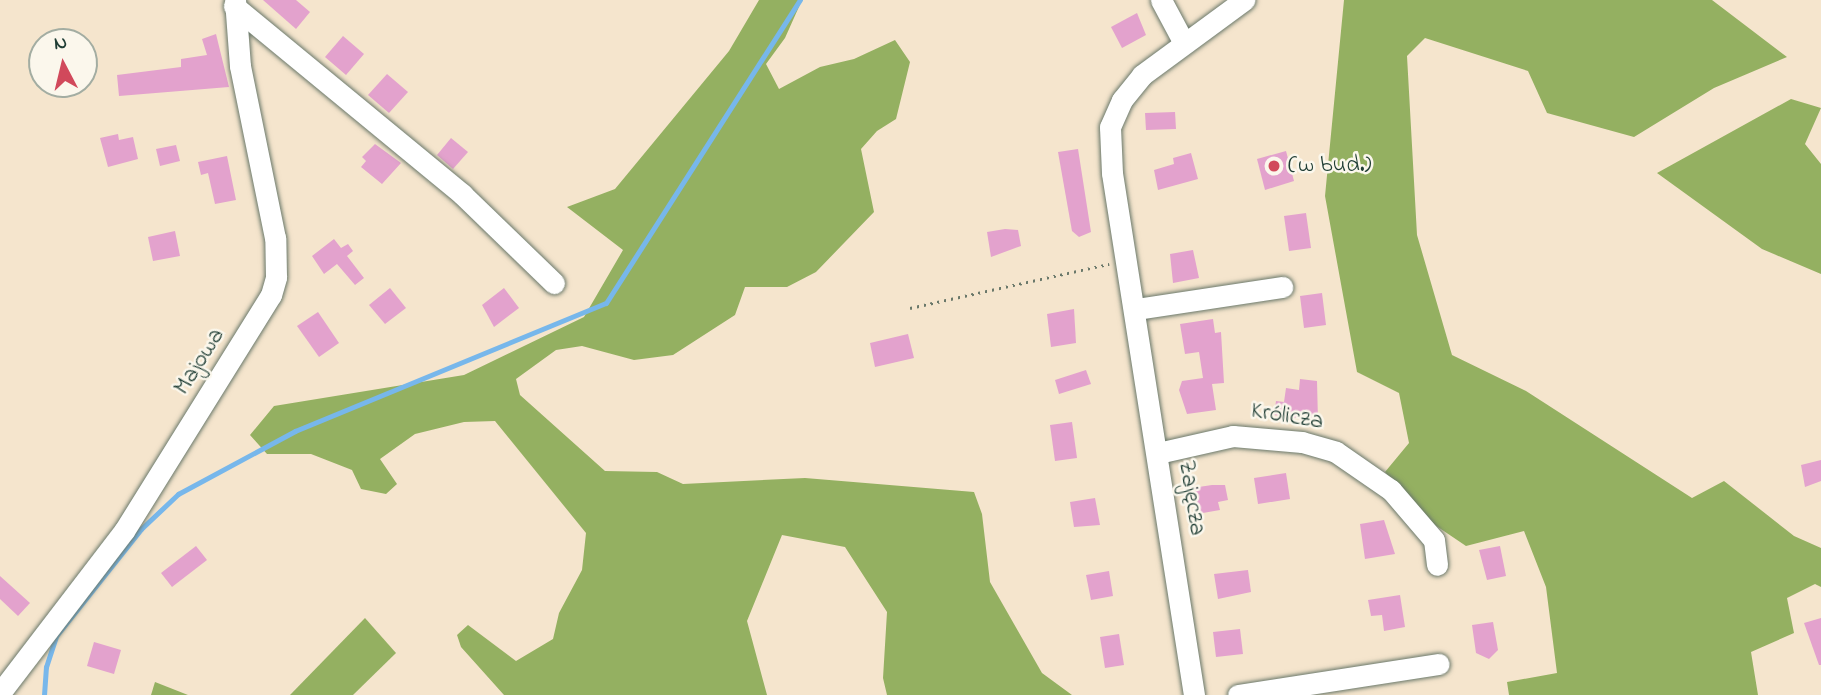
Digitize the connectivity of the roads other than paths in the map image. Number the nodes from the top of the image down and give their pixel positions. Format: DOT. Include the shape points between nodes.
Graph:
graph roads {
  1 [pos="1161,0"];
  2 [pos="1244,0"];
  3 [pos="234,3"];
  4 [pos="1184,43"];
  5 [pos="554,283"];
  6 [pos="1282,287"];
  7 [pos="1136,309"];
  8 [pos="1158,453"];
  9 [pos="1437,565"];
  10 [pos="1439,664"];
  11 [pos="0,693"];
  12 [pos="1195,695"];
  13 [pos="1238,695"];
  1 -- 4 [label="street"];
  2 -- 4 [label="street, Zajęcza"];
  3 -- 5 [label="street, Majowa" via="462,194"];
  3 -- 11 [label="street, Majowa" via="240,65 275,238 276,277 271,295 124,531"];
  4 -- 7 [label="street, Zajęcza" via="1129,89 1110,127 1110,155"];
  6 -- 7 [label="street"];
  7 -- 8 [label="street, Zajęcza"];
  8 -- 9 [label="street, Królicza" via="1233,436 1303,442 1336,452 1391,491 1434,540"];
  8 -- 12 [label="street, Zajęcza"];
  10 -- 13 [label="street"];
}
